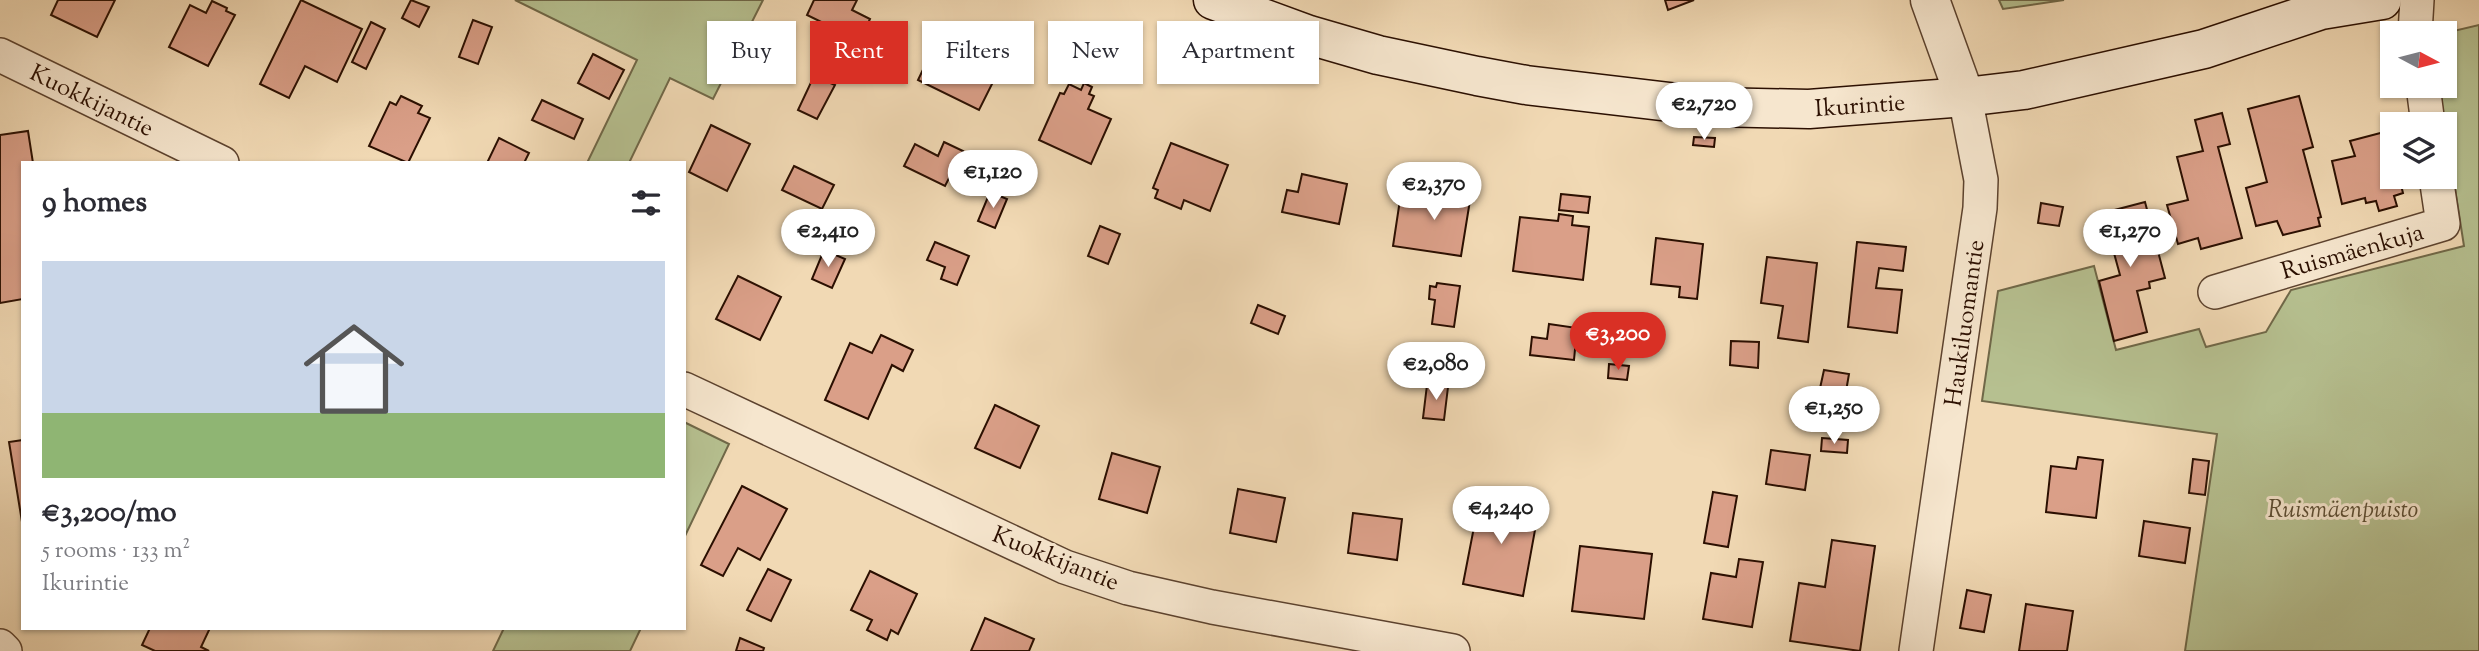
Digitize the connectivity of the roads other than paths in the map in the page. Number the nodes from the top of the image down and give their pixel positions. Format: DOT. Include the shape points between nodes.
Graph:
graph roads {
  1 [pos="1213,0"];
  2 [pos="1930,0"];
  3 [pos="2382,0"];
  4 [pos="2417,0"];
  5 [pos="2416,21"];
  6 [pos="0,55"];
  7 [pos="1965,97"];
  8 [pos="218,161"];
  9 [pos="2438,189"];
  10 [pos="2215,292"];
  11 [pos="686,390"];
  12 [pos="0,646"];
  13 [pos="5,651"];
  14 [pos="1453,651"];
  15 [pos="1916,651"];
  1 -- 7 [label="main road, Ikurintie" via="1378,55 1526,85 1712,107 1809,109"];
  2 -- 7 [label="main road, Haukiluomantie"];
  3 -- 7 [label="main road, Ikurintie" via="2321,10 2204,49 2024,90"];
  4 -- 5 [label="street"];
  6 -- 8 [label="street, Kuokkijantie"];
  7 -- 15 [label="street, Haukiluomantie" via="1978,156 1980,208"];
  9 -- 10 [label="street, Ruismäenkuja" via="2443,224"];
  11 -- 14 [label="street, Kuokkijantie" via="1065,567 1128,588 1212,607"];
  12 -- 13 [label="street"];
}
